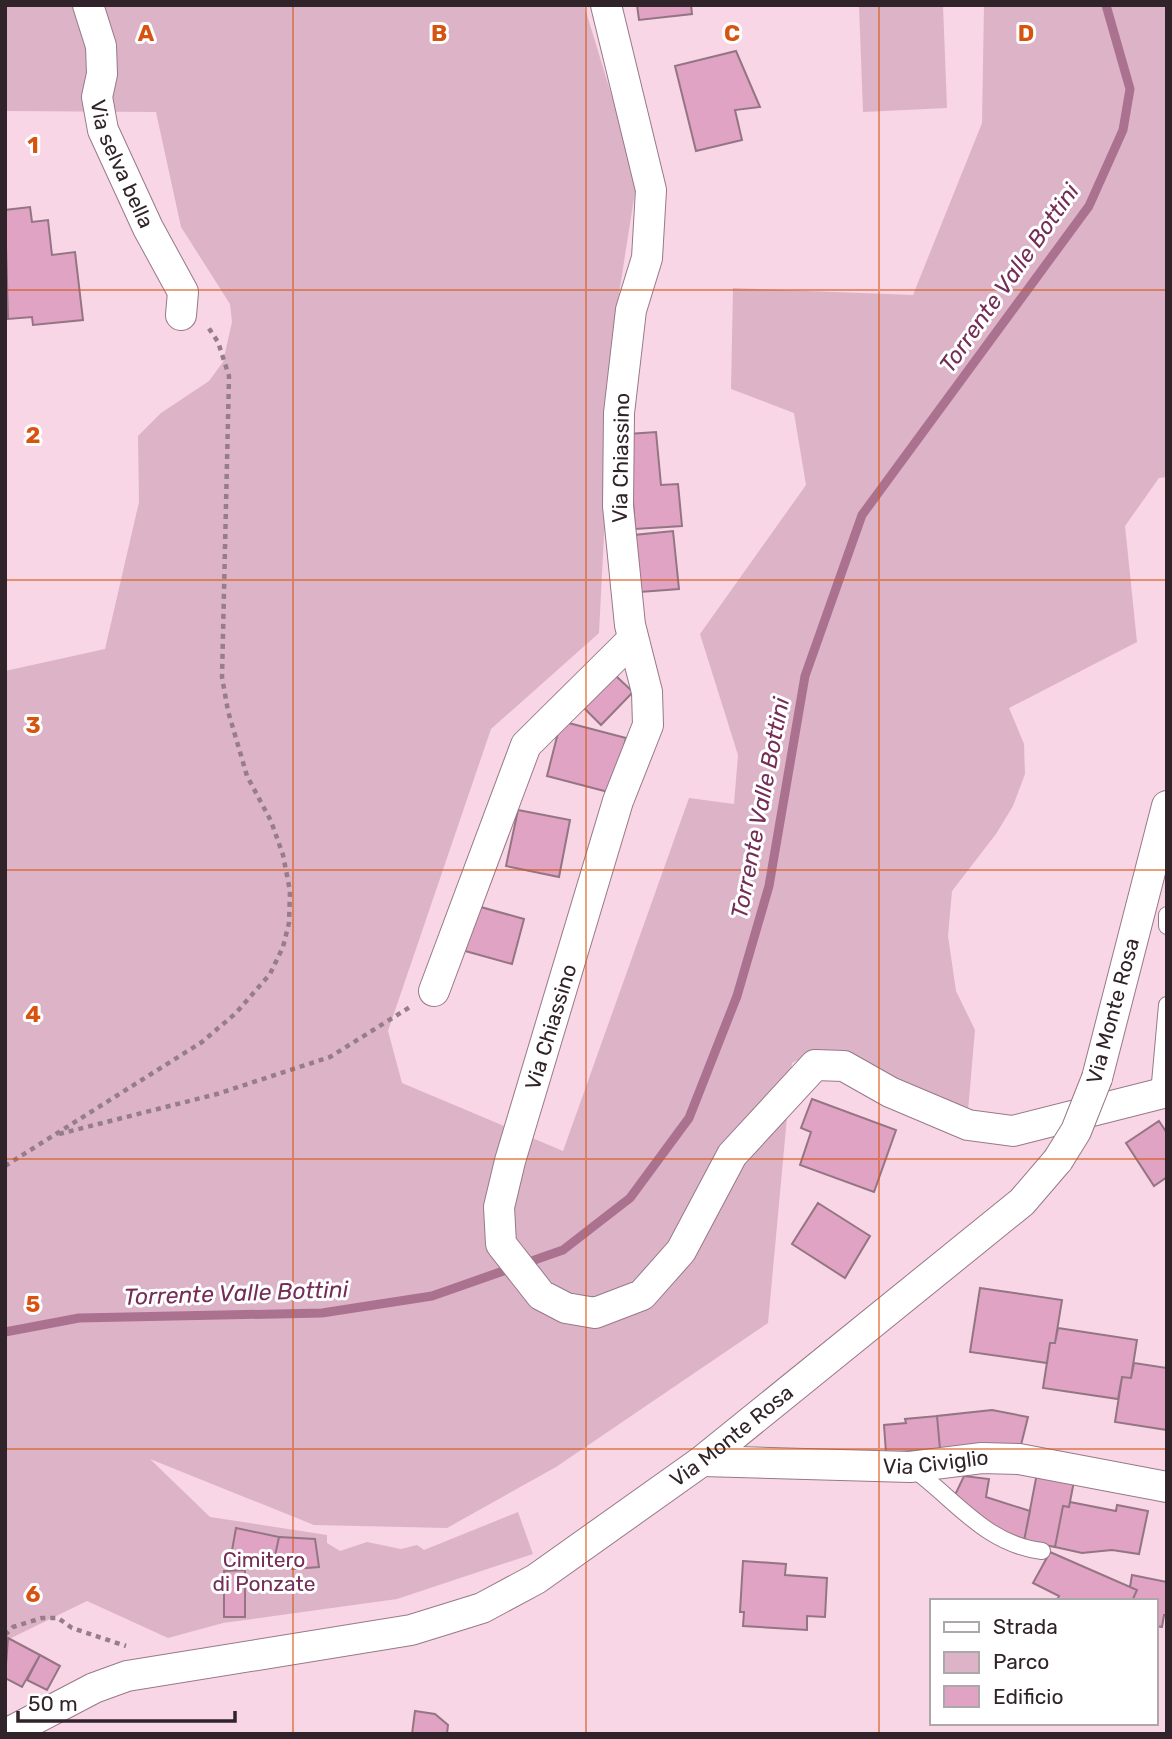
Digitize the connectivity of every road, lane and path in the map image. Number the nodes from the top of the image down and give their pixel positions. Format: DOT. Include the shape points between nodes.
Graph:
graph roads {
  1 [pos="89,5"];
  2 [pos="606,5"];
  3 [pos="182,303"];
  4 [pos="633,639"];
  5 [pos="1167,806"];
  6 [pos="1160,869"];
  7 [pos="1167,915"];
  8 [pos="1167,926"];
  9 [pos="435,991"];
  10 [pos="1167,1005"];
  11 [pos="1163,1093"];
  12 [pos="54,1136"];
  13 [pos="5,1166"];
  14 [pos="702,1461"];
  15 [pos="910,1467"];
  16 [pos="1167,1487"];
  17 [pos="1042,1551"];
  18 [pos="5,1635"];
  19 [pos="170,1667"];
  20 [pos="6,1734"];
  1 -- 3 [label="street, Via selva bella" via="101,46 97,97 103,130"];
  2 -- 4 [label="street, Via Chiassino" via="651,190 648,258 631,310 619,413 618,506"];
  3 -- 12 [label="path" via="218,342 229,376 222,677 247,775 283,855 290,891 289,923 270,974 236,1013 202,1042"];
  4 -- 9 [label="street" via="526,745"];
  4 -- 11 [label="street, Via Chiassino" via="647,692 649,725 618,802 499,1207 501,1244 541,1294 566,1308 595,1313 642,1295 681,1251 732,1155 815,1065 844,1066 890,1092 968,1125 1013,1131"];
  5 -- 6 [label="street, Via Monte Rosa"];
  6 -- 14 [label="street, Via Monte Rosa, bridge" via="1097,1079 1076,1131 1058,1160 1022,1202"];
  7 -- 8 [label="lane"];
  9 -- 12 [label="path" via="330,1057 217,1094"];
  10 -- 11 [label="lane"];
  12 -- 13 [label="path"];
  14 -- 15 [label="street, Via Civiglio"];
  14 -- 19 [label="street, Via Monte Rosa" via="536,1579 482,1608 411,1630"];
  15 -- 16 [label="street, Via Civiglio" via="982,1458 1018,1459"];
  15 -- 17 [label="lane" via="993,1536"];
  18 -- 19 [label="path" via="22,1624 58,1618 72,1628 142,1652"];
  19 -- 20 [label="street, Via Monte Rosa" via="94,1688"];
}
